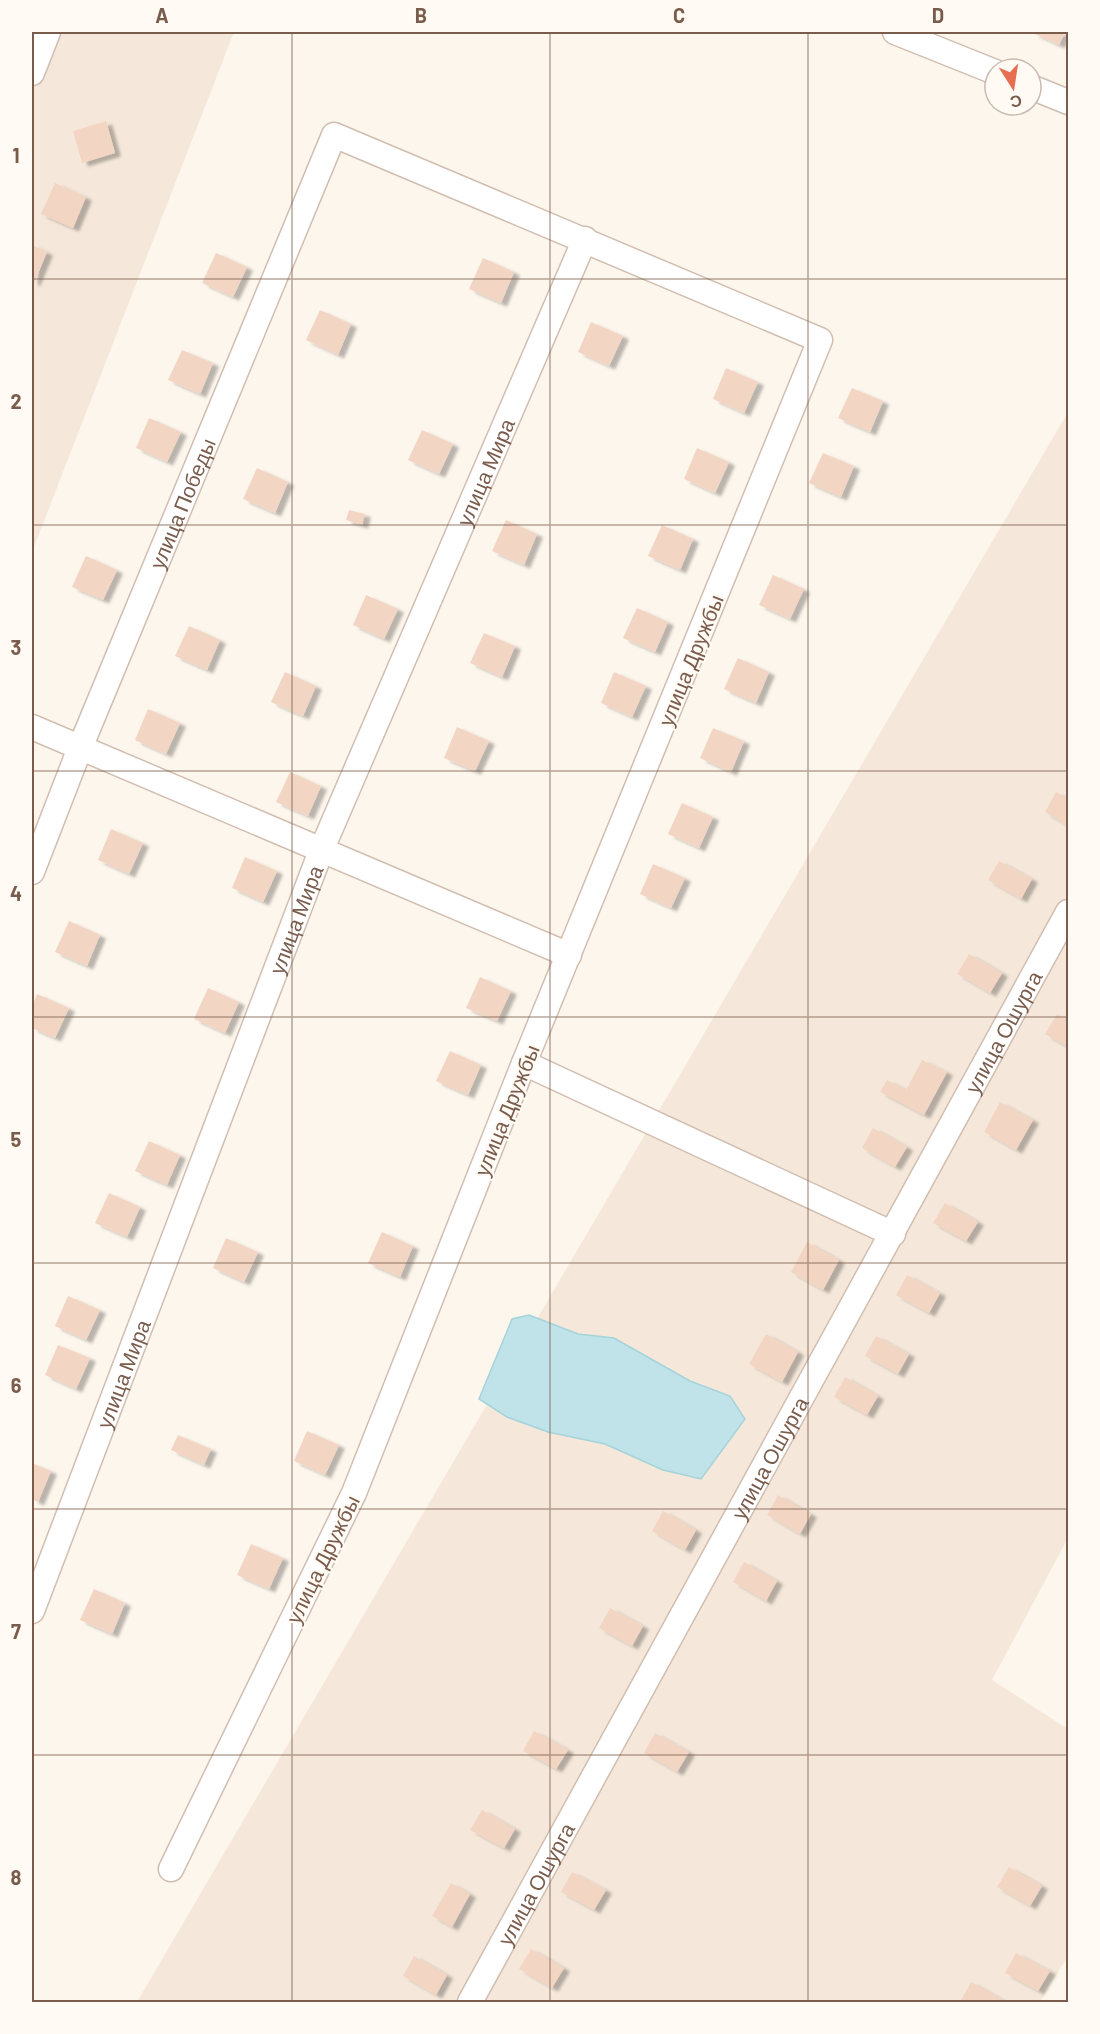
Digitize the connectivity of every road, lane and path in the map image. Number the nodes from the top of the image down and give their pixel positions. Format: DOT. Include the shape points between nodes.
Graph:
graph roads {
  1 [pos="48,32"];
  2 [pos="895,32"];
  3 [pos="983,67"];
  4 [pos="32,73"];
  5 [pos="1043,92"];
  6 [pos="1068,102"];
  7 [pos="585,239"];
  8 [pos="32,727"];
  9 [pos="80,748"];
  10 [pos="321,851"];
  11 [pos="32,872"];
  12 [pos="1068,912"];
  13 [pos="568,955"];
  14 [pos="524,1063"];
  15 [pos="893,1234"];
  16 [pos="32,1611"];
  17 [pos="171,1869"];
  18 [pos="470,2002"];
  1 -- 4 [label="street"];
  2 -- 3 [label="street"];
  5 -- 6 [label="street"];
  7 -- 9 [label="street, улица Победы" via="334,135"];
  7 -- 10 [label="street, улица Мира"];
  7 -- 13 [label="street, улица Дружбы" via="820,340"];
  8 -- 9 [label="street"];
  9 -- 10 [label="street"];
  9 -- 11 [label="street, улица Победы"];
  10 -- 13 [label="street"];
  10 -- 16 [label="street, улица Мира"];
  12 -- 15 [label="street, улица Ошурга"];
  13 -- 14 [label="street, улица Дружбы"];
  14 -- 15 [label="street"];
  14 -- 17 [label="street, улица Дружбы" via="354,1493"];
  15 -- 18 [label="street, улица Ошурга"];
}
